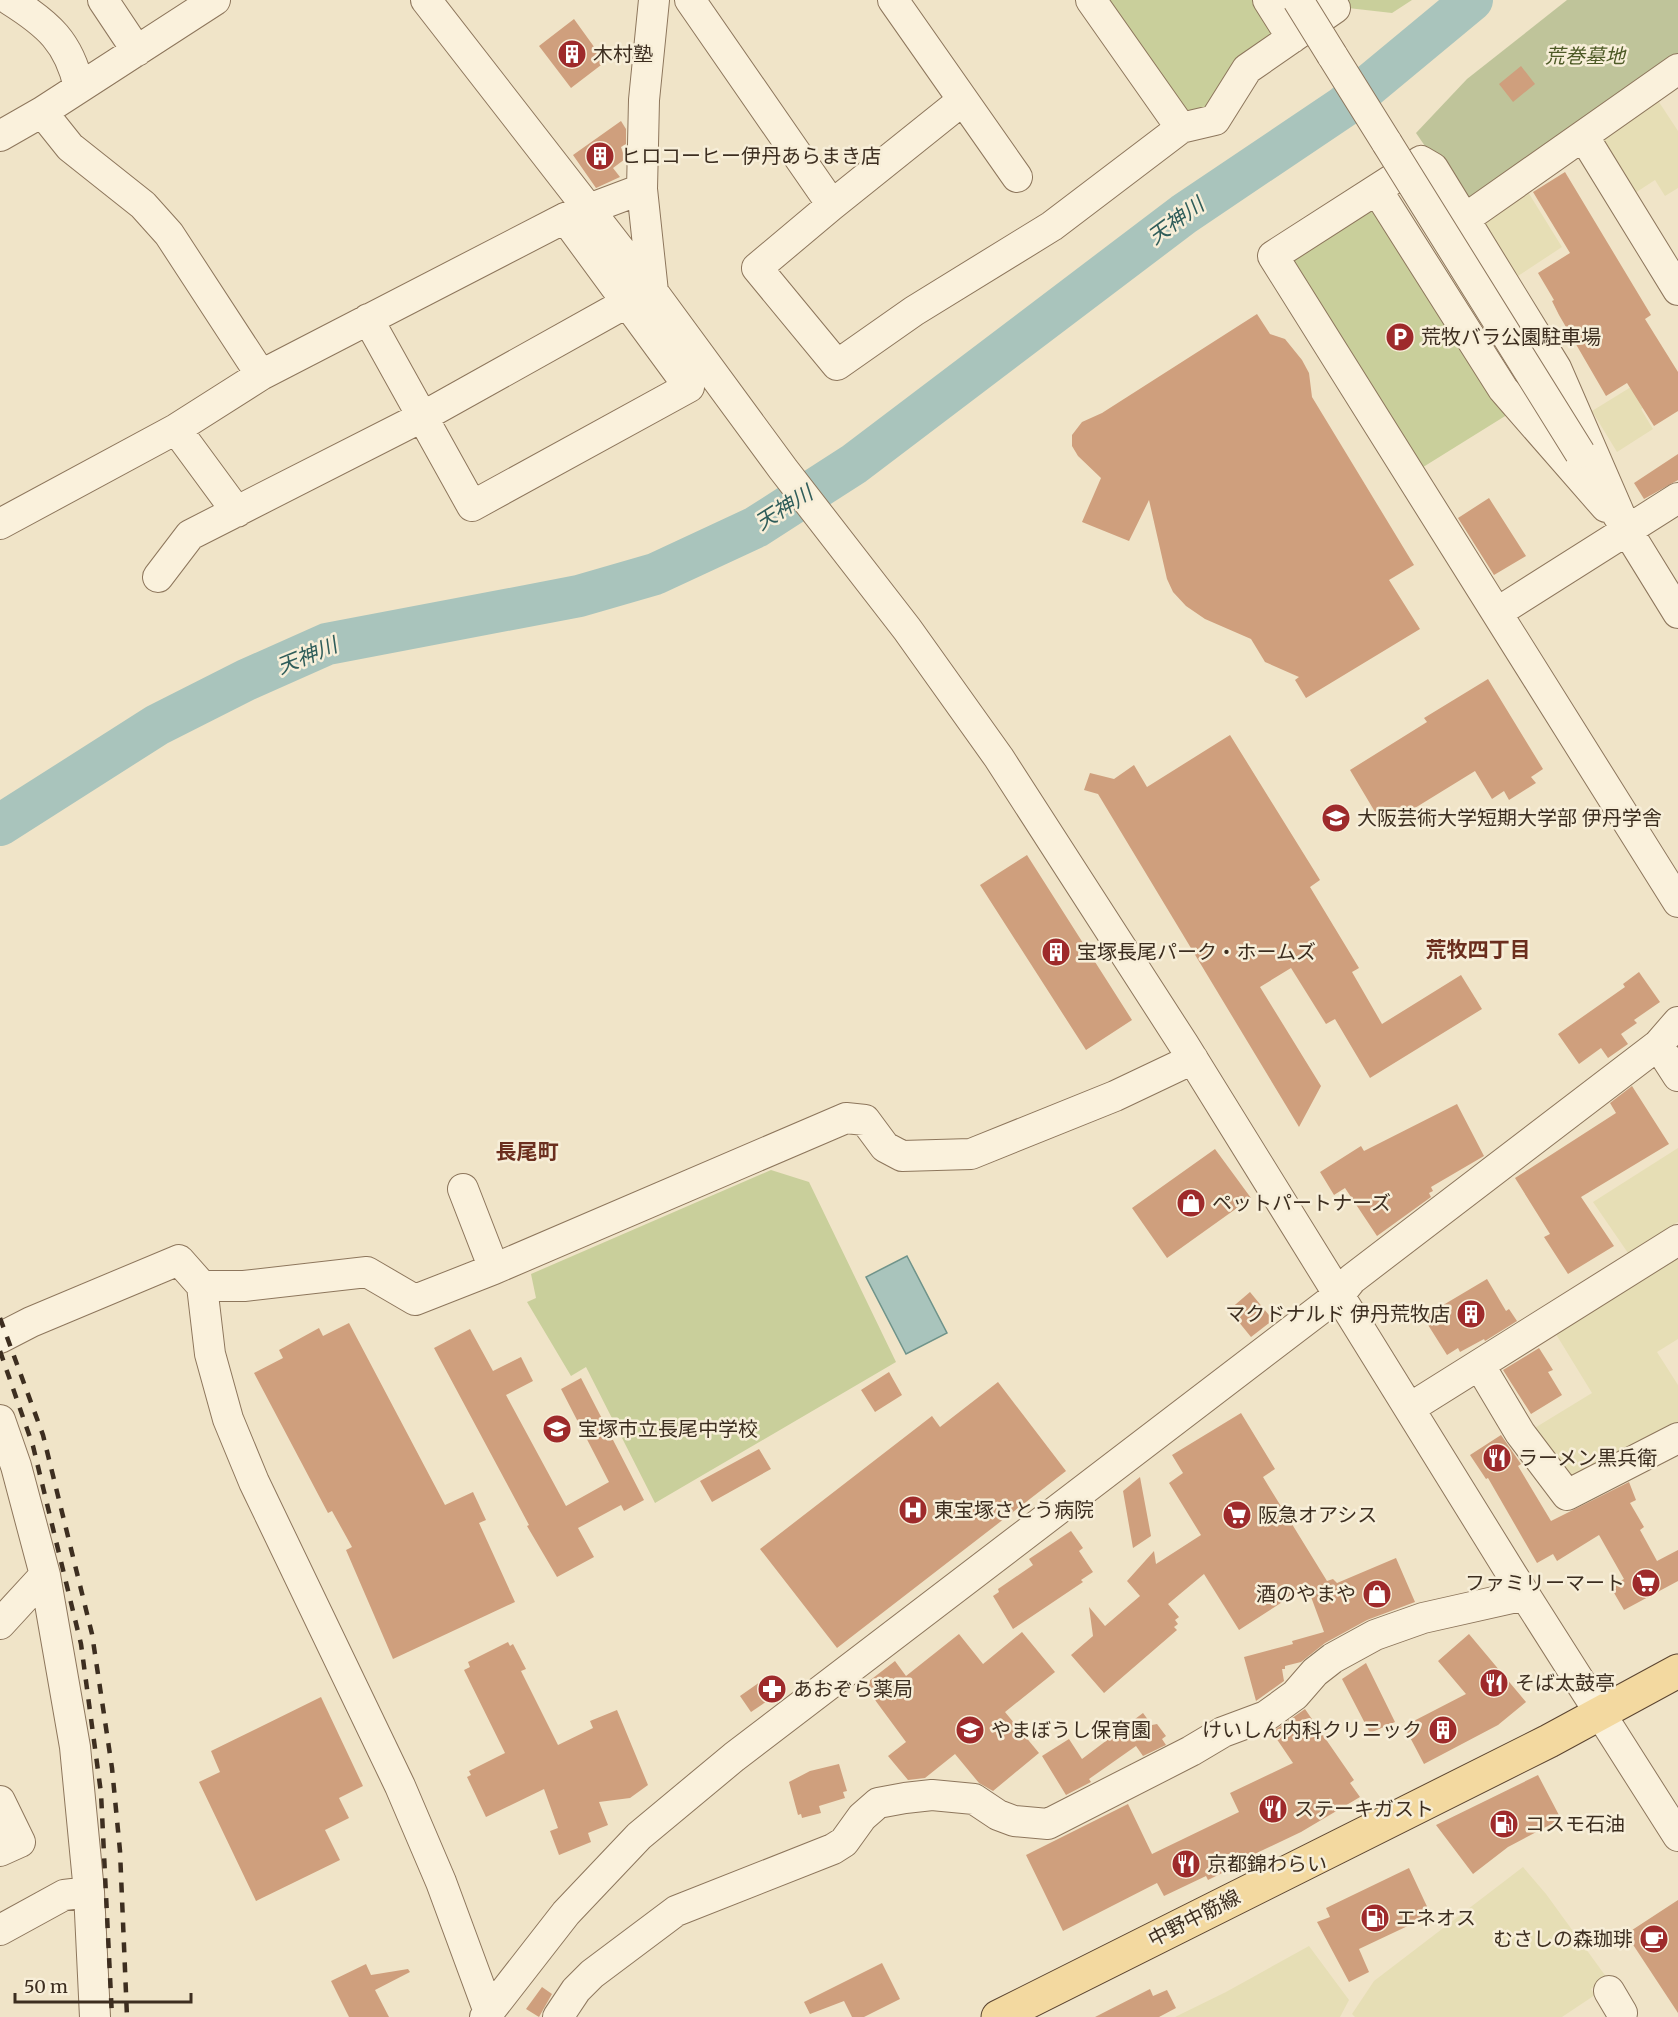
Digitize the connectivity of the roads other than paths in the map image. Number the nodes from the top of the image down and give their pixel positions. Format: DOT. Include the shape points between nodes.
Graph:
graph roads {
  1 [pos="10,0"];
  2 [pos="103,0"];
  3 [pos="215,0"];
  4 [pos="426,0"];
  5 [pos="654,0"];
  6 [pos="690,0"];
  7 [pos="893,0"];
  8 [pos="1090,0"];
  9 [pos="1268,0"];
  10 [pos="1298,0"];
  11 [pos="1333,4"];
  12 [pos="1292,38"];
  13 [pos="137,51"];
  14 [pos="1678,69"];
  15 [pos="79,87"];
  16 [pos="963,100"];
  17 [pos="42,112"];
  18 [pos="1181,128"];
  19 [pos="0,136"];
  20 [pos="1584,137"];
  21 [pos="1017,177"];
  22 [pos="642,189"];
  23 [pos="1377,190"];
  24 [pos="832,206"];
  25 [pos="577,213"];
  26 [pos="1466,218"];
  27 [pos="1678,290"];
  28 [pos="640,297"];
  29 [pos="368,319"];
  30 [pos="261,375"];
  31 [pos="422,417"];
  32 [pos="176,429"];
  33 [pos="1678,498"];
  34 [pos="237,512"];
  35 [pos="0,524"];
  36 [pos="1626,529"];
  37 [pos="158,577"];
  38 [pos="1498,612"];
  39 [pos="1678,613"];
  40 [pos="1678,902"];
  41 [pos="1678,1022"];
  42 [pos="1658,1045"];
  43 [pos="1193,1059"];
  44 [pos="1678,1076"];
  45 [pos="463,1189"];
  46 [pos="1678,1240"];
  47 [pos="494,1269"];
  48 [pos="202,1286"];
  49 [pos="1340,1294"];
  50 [pos="0,1338"];
  51 [pos="1480,1366"];
  52 [pos="1410,1408"];
  53 [pos="0,1420"];
  54 [pos="1678,1438"];
  55 [pos="45,1575"];
  56 [pos="1525,1595"];
  57 [pos="0,1624"];
  58 [pos="1678,1671"];
  59 [pos="1601,1714"];
  60 [pos="0,1801"];
  61 [pos="1678,1836"];
  62 [pos="0,1851"];
  63 [pos="89,1892"];
  64 [pos="1,1923"];
  65 [pos="487,2014"];
  66 [pos="95,2017"];
  67 [pos="558,2017"];
  68 [pos="998,2017"];
  1 -- 15 [label="street" via="54,32 73,62"];
  2 -- 13 [label="street"];
  3 -- 13 [label="street"];
  4 -- 25 [label="street"];
  5 -- 22 [label="street" via="644,100"];
  6 -- 24 [label="street"];
  7 -- 16 [label="street"];
  8 -- 18 [label="street"];
  9 -- 12 [label="street"];
  10 -- 36 [label="street, bridge"];
  11 -- 12 [label="street"];
  12 -- 18 [label="street" via="1247,69 1215,120"];
  13 -- 15 [label="street"];
  14 -- 20 [label="street"];
  15 -- 17 [label="street"];
  16 -- 21 [label="street"];
  16 -- 24 [label="street"];
  17 -- 19 [label="street"];
  17 -- 30 [label="street" via="70,147 143,205 169,234"];
  18 -- 24 [label="street" via="1052,225 914,310 837,365 757,268"];
  20 -- 26 [label="street"];
  20 -- 27 [label="street"];
  22 -- 25 [label="street"];
  22 -- 28 [label="street"];
  23 -- 26 [label="street" via="1421,161 1433,168"];
  23 -- 36 [label="street" via="1503,389"];
  23 -- 38 [label="street" via="1273,256"];
  25 -- 28 [label="street"];
  25 -- 29 [label="street"];
  26 -- 36 [label="street" via="1556,368"];
  28 -- 31 [label="street"];
  28 -- 31 [label="street" via="689,387 472,506"];
  28 -- 43 [label="street" via="782,467 907,628 999,758"];
  29 -- 30 [label="street"];
  29 -- 31 [label="street"];
  30 -- 32 [label="street"];
  31 -- 34 [label="street"];
  32 -- 34 [label="street"];
  32 -- 35 [label="street"];
  33 -- 36 [label="street"];
  34 -- 37 [label="street" via="190,535"];
  36 -- 38 [label="street"];
  36 -- 39 [label="street"];
  38 -- 40 [label="street"];
  41 -- 42 [label="street"];
  42 -- 44 [label="street"];
  42 -- 49 [label="street" via="1352,1279"];
  43 -- 47 [label="street" via="1115,1096 971,1154 902,1156 885,1148 865,1120 846,1118"];
  43 -- 49 [label="street"];
  45 -- 47 [label="street"];
  46 -- 51 [label="street"];
  47 -- 48 [label="street" via="416,1300 368,1272 244,1286"];
  48 -- 50 [label="street" via="179,1260"];
  48 -- 65 [label="street" via="210,1354 228,1419 254,1482 400,1786 441,1882"];
  49 -- 52 [label="street"];
  49 -- 65 [label="street" via="807,1700 639,1836 566,1913"];
  51 -- 52 [label="street"];
  51 -- 54 [label="street" via="1520,1434 1567,1495"];
  52 -- 56 [label="street"];
  53 -- 55 [label="street"];
  55 -- 57 [label="street"];
  55 -- 63 [label="street" via="75,1747"];
  56 -- 59 [label="street"];
  56 -- 67 [label="street" via="1424,1618 1375,1635 1333,1658 1295,1695 1266,1716 1237,1725 1048,1824 1014,1821 974,1799 932,1795 878,1803 833,1849 676,1911 592,1974"];
  58 -- 59 [label="main road, 中野中筋線"];
  59 -- 61 [label="street"];
  59 -- 68 [label="main road, 中野中筋線"];
  60 -- 62 [label="street" via="20,1842"];
  63 -- 64 [label="street" via="64,1895"];
  63 -- 66 [label="street"];
}
